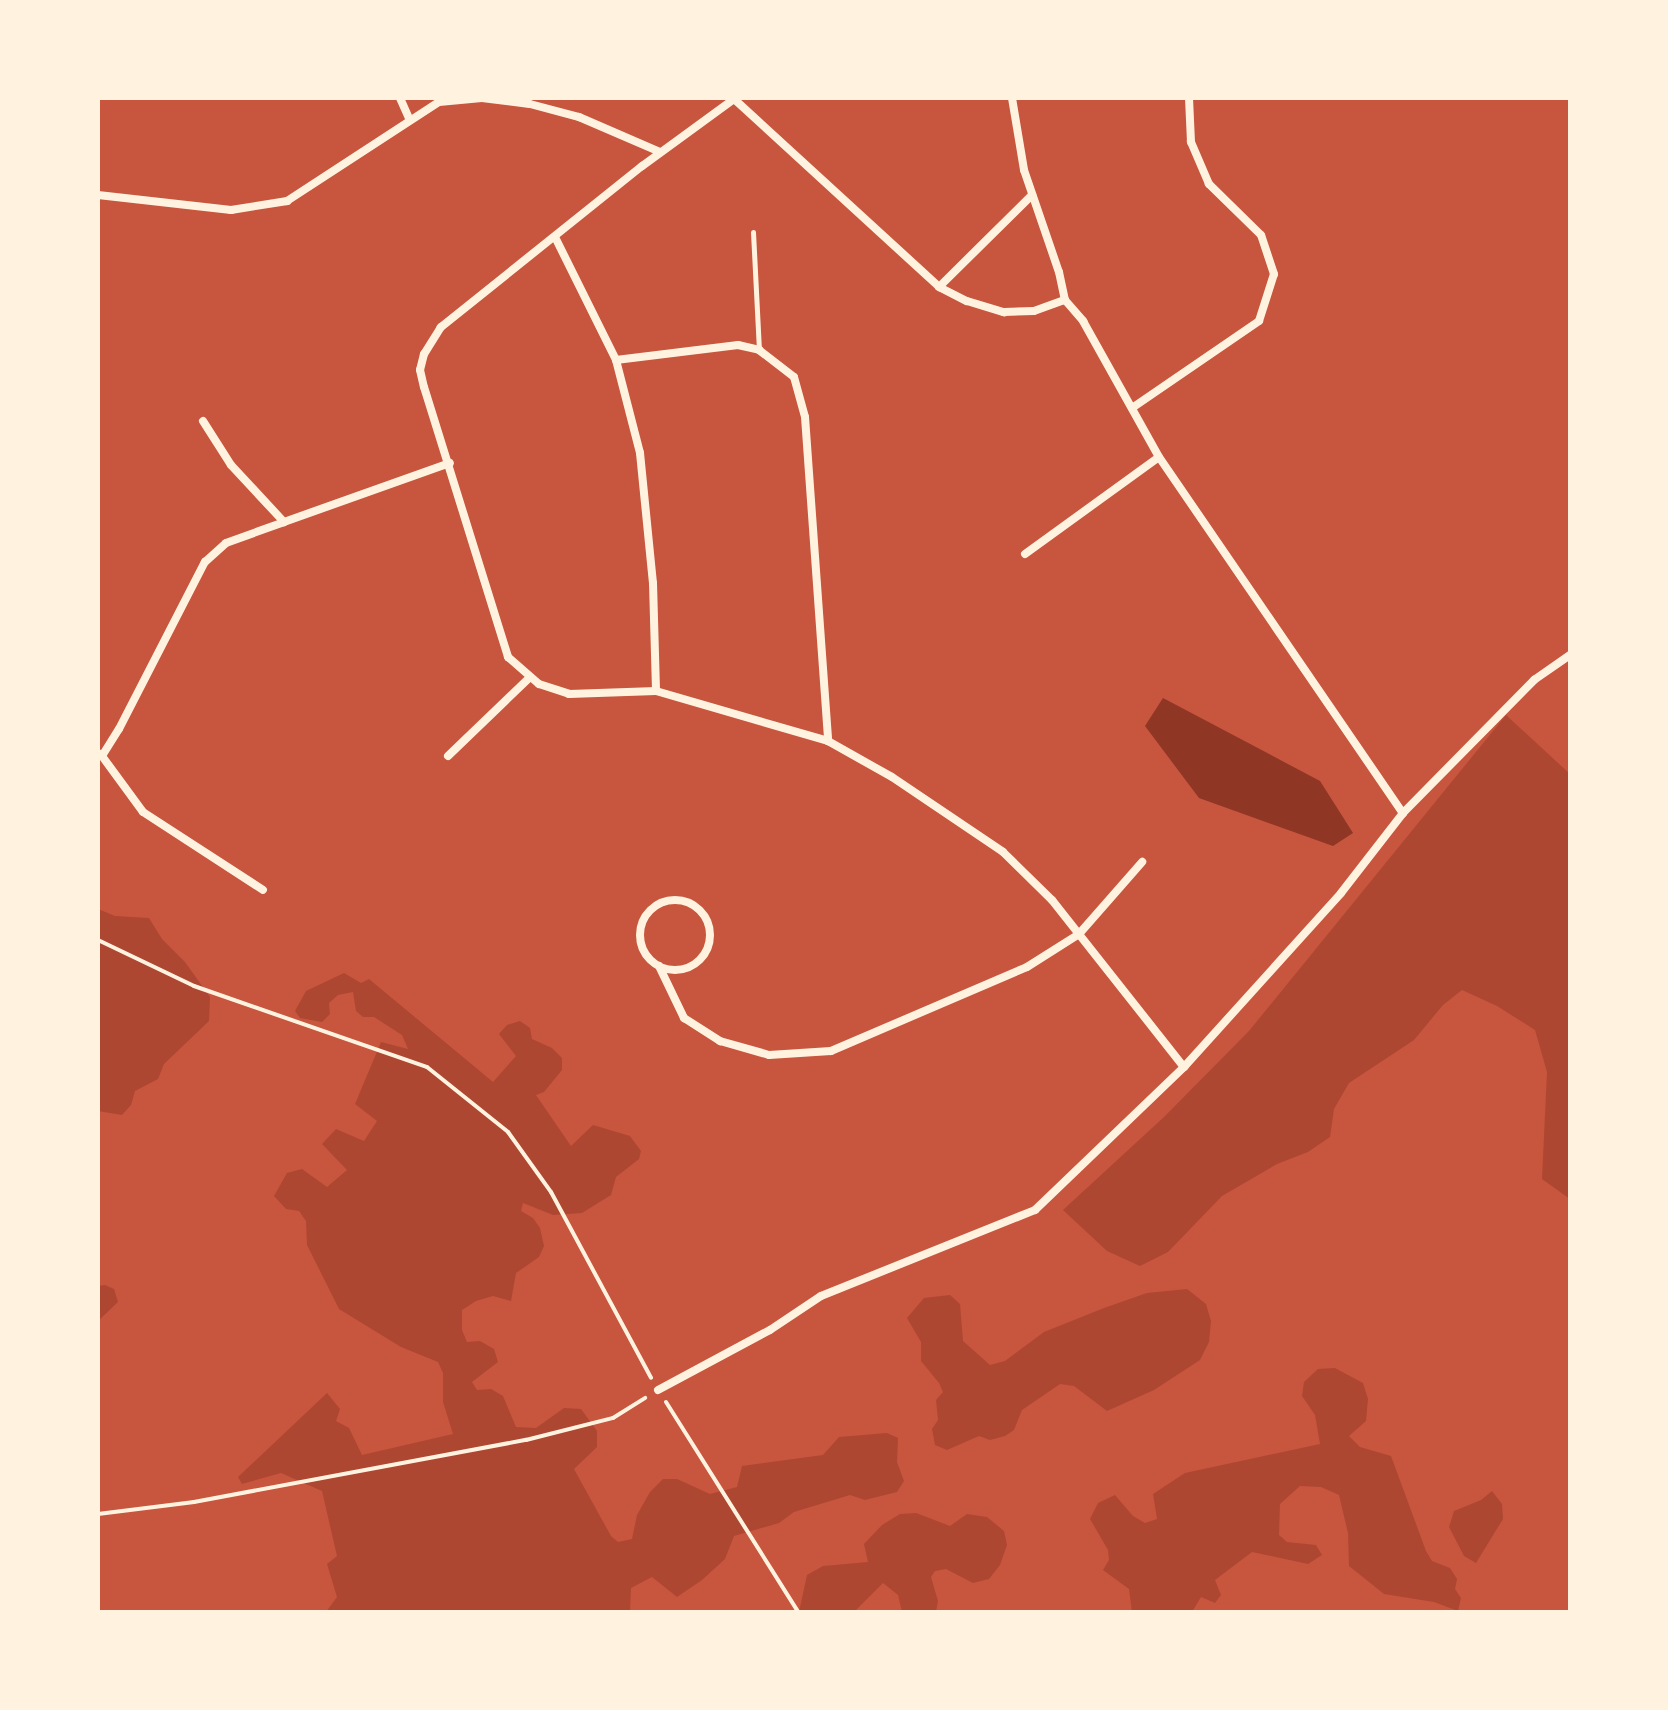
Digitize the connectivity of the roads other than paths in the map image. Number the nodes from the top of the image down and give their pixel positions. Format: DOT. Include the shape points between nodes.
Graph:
graph roads {
  1 [pos="400,98"];
  2 [pos="1012,98"];
  3 [pos="1189,98"];
  4 [pos="734,99"];
  5 [pos="530,101"];
  6 [pos="409,118"];
  7 [pos="660,152"];
  8 [pos="98,195"];
  9 [pos="1032,195"];
  10 [pos="753,232"];
  11 [pos="555,237"];
  12 [pos="939,287"];
  13 [pos="1065,300"];
  14 [pos="759,350"];
  15 [pos="616,360"];
  16 [pos="1132,408"];
  17 [pos="203,421"];
  18 [pos="1159,457"];
  19 [pos="450,463"];
  20 [pos="284,522"];
  21 [pos="1025,554"];
  22 [pos="1570,655"];
  23 [pos="529,678"];
  24 [pos="656,691"];
  25 [pos="828,741"];
  26 [pos="100,755"];
  27 [pos="448,756"];
  28 [pos="1403,813"];
  29 [pos="1142,862"];
  30 [pos="263,890"];
  31 [pos="1079,934"];
  32 [pos="659,966"];
  33 [pos="1184,1067"];
  34 [pos="658,1390"];
  1 -- 6 [label="street"];
  2 -- 9 [label="street"];
  3 -- 16 [label="street" via="1191,142 1209,184 1261,235 1274,274 1259,321"];
  4 -- 7 [label="street"];
  4 -- 12 [label="street"];
  5 -- 6 [label="street" via="439,102"];
  5 -- 7 [label="street"];
  6 -- 8 [label="street" via="287,201 231,210"];
  7 -- 11 [label="street"];
  9 -- 12 [label="street"];
  9 -- 13 [label="street"];
  10 -- 14 [label="lane"];
  11 -- 15 [label="street"];
  11 -- 19 [label="street" via="441,327 424,354 424,387"];
  12 -- 13 [label="street" via="1004,312 1034,311"];
  13 -- 16 [label="street" via="1083,321"];
  14 -- 15 [label="street" via="738,345"];
  14 -- 25 [label="street" via="794,377 805,417"];
  15 -- 24 [label="street" via="640,453 653,583"];
  16 -- 18 [label="street"];
  17 -- 20 [label="street" via="231,465"];
  18 -- 21 [label="street"];
  18 -- 28 [label="street"];
  19 -- 20 [label="street"];
  19 -- 23 [label="street" via="508,657"];
  20 -- 26 [label="street" via="226,543 205,562 177,622"];
  22 -- 28 [label="street" via="1534,680"];
  23 -- 24 [label="street" via="569,694"];
  23 -- 27 [label="street"];
  24 -- 25 [label="street"];
  25 -- 31 [label="street" via="1003,852"];
  26 -- 30 [label="street" via="143,812"];
  28 -- 33 [label="street" via="1341,893"];
  29 -- 31 [label="street"];
  31 -- 32 [label="street" via="1027,967 831,1051 769,1055 720,1041 684,1018"];
  31 -- 33 [label="street"];
  32 -- 32 [label="street" via="682,970 708,948 705,915 687,901 663,901 645,916 643,950"];
  33 -- 34 [label="street" via="1035,1210 821,1296"];
}
